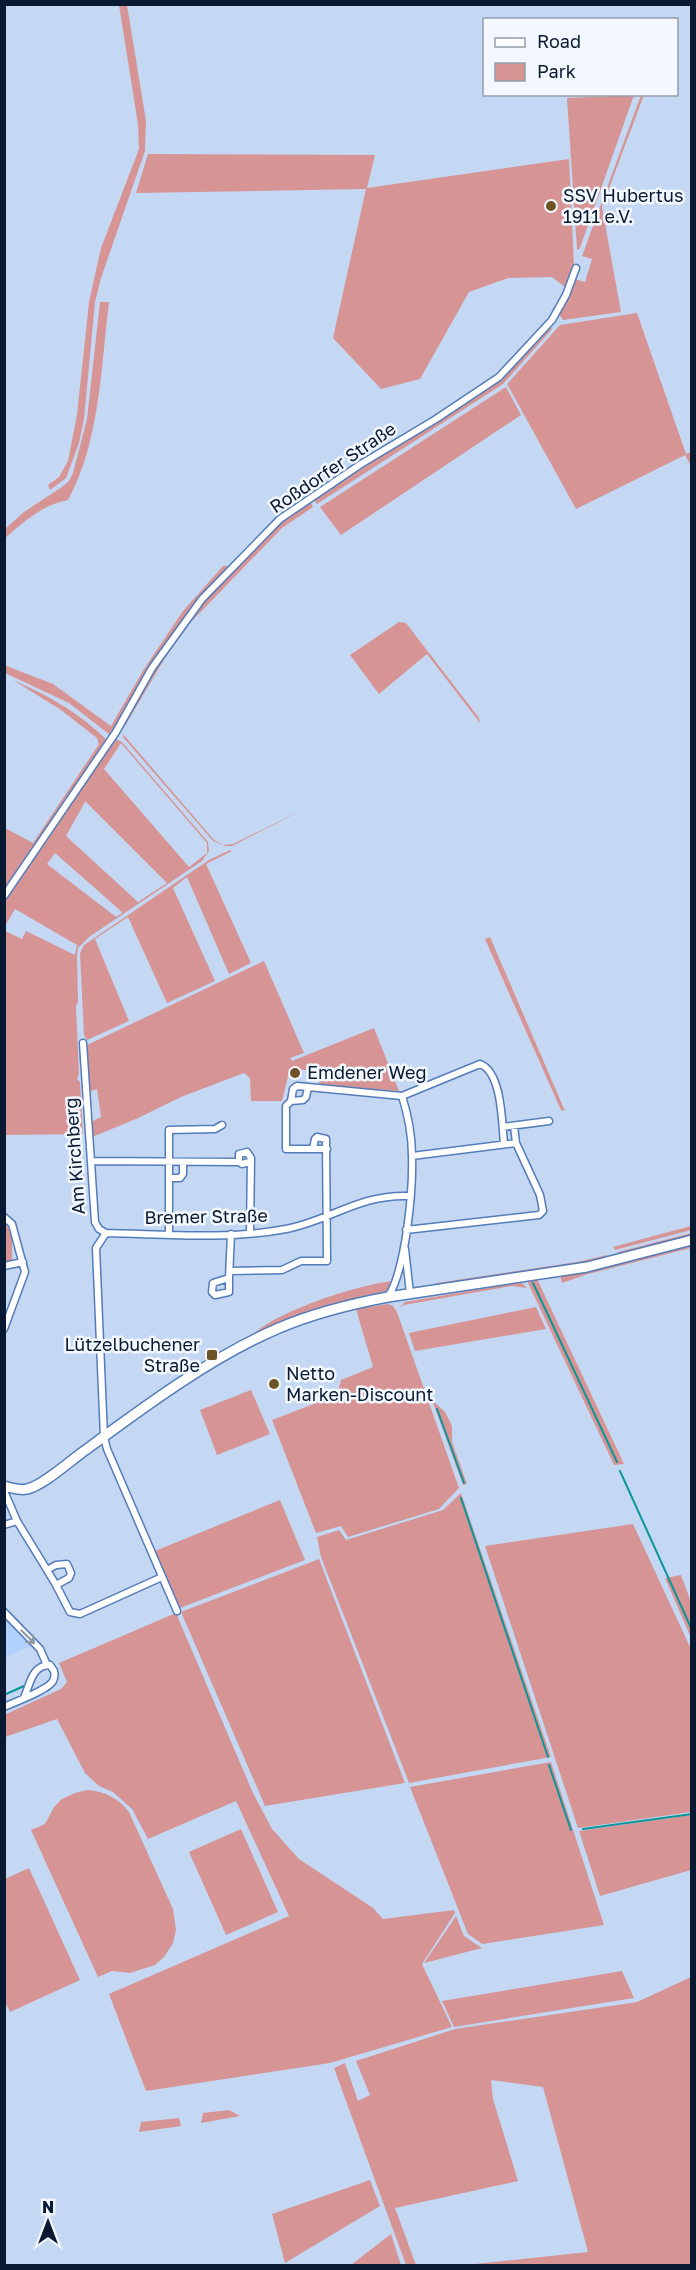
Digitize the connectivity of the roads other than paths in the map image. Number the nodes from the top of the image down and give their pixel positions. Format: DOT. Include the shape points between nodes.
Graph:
graph roads {
  1 [pos="576,268"];
  2 [pos="4,896"];
  3 [pos="83,1043"];
  4 [pos="308,1087"];
  5 [pos="402,1096"];
  6 [pos="291,1101"];
  7 [pos="549,1121"];
  8 [pos="222,1125"];
  9 [pos="514,1126"];
  10 [pos="503,1127"];
  11 [pos="516,1143"];
  12 [pos="504,1144"];
  13 [pos="313,1149"];
  14 [pos="327,1149"];
  15 [pos="412,1156"];
  16 [pos="91,1161"];
  17 [pos="169,1162"];
  18 [pos="183,1162"];
  19 [pos="239,1162"];
  20 [pos="249,1162"];
  21 [pos="169,1178"];
  22 [pos="410,1196"];
  23 [pos="328,1215"];
  24 [pos="4,1217"];
  25 [pos="406,1230"];
  26 [pos="106,1233"];
  27 [pos="250,1233"];
  28 [pos="169,1234"];
  29 [pos="231,1234"];
  30 [pos="404,1240"];
  31 [pos="692,1240"];
  32 [pos="23,1262"];
  33 [pos="4,1266"];
  34 [pos="231,1271"];
  35 [pos="229,1278"];
  36 [pos="410,1293"];
  37 [pos="388,1297"];
  38 [pos="4,1329"];
  39 [pos="104,1437"];
  40 [pos="4,1486"];
  41 [pos="4,1491"];
  42 [pos="17,1521"];
  43 [pos="4,1525"];
  44 [pos="47,1570"];
  45 [pos="162,1577"];
  46 [pos="56,1585"];
  47 [pos="177,1611"];
  48 [pos="4,1612"];
  49 [pos="47,1665"];
  50 [pos="24,1698"];
  51 [pos="4,1707"];
  1 -- 2 [label="street, Roßdorfer Straße" via="552,320 499,377 280,519 202,599 152,668 116,732"];
  3 -- 16 [label="street, Am Kirchberg"];
  4 -- 5 [label="street"];
  4 -- 6 [label="street" via="303,1100"];
  4 -- 6 [label="street" via="293,1089"];
  5 -- 10 [label="street" via="480,1064 489,1068 498,1090"];
  5 -- 15 [label="street"];
  6 -- 13 [label="street" via="286,1106 286,1149"];
  7 -- 9 [label="street"];
  8 -- 17 [label="street" via="215,1129 170,1130"];
  9 -- 10 [label="street"];
  9 -- 11 [label="street"];
  10 -- 12 [label="street"];
  11 -- 12 [label="street"];
  11 -- 25 [label="street" via="543,1204 539,1215"];
  12 -- 15 [label="street"];
  13 -- 14 [label="street"];
  13 -- 14 [label="street" via="315,1139 322,1136"];
  14 -- 23 [label="street"];
  15 -- 22 [label="street"];
  16 -- 17 [label="street"];
  16 -- 26 [label="street, Am Kirchberg" via="95,1222"];
  17 -- 18 [label="street"];
  17 -- 21 [label="street"];
  18 -- 19 [label="street"];
  18 -- 21 [label="street" via="180,1178"];
  19 -- 20 [label="street"];
  19 -- 20 [label="street" via="243,1151 250,1154"];
  20 -- 27 [label="street"];
  21 -- 28 [label="street"];
  22 -- 23 [label="street, Bremer Straße" via="380,1197"];
  22 -- 25 [label="street"];
  23 -- 27 [label="street, Bremer Straße" via="288,1228"];
  23 -- 34 [label="street" via="327,1261 301,1261 282,1270"];
  24 -- 32 [label="street" via="12,1224"];
  25 -- 30 [label="street"];
  26 -- 28 [label="street, Bremer Straße"];
  26 -- 39 [label="street, Am Kirchberg" via="96,1248"];
  27 -- 29 [label="street, Bremer Straße"];
  28 -- 29 [label="street, Bremer Straße"];
  29 -- 34 [label="street"];
  30 -- 36 [label="street"];
  30 -- 37 [label="street" via="395,1286"];
  31 -- 36 [label="main road" via="587,1267"];
  32 -- 33 [label="street"];
  32 -- 38 [label="street" via="24,1277"];
  34 -- 35 [label="street"];
  36 -- 37 [label="main road"];
  37 -- 39 [label="main road" via="317,1314 261,1335"];
  39 -- 40 [label="main road" via="38,1485 22,1490"];
  39 -- 45 [label="street, Am Kirchberg"];
  41 -- 42 [label="street"];
  42 -- 43 [label="street"];
  42 -- 44 [label="street"];
  44 -- 46 [label="street"];
  44 -- 46 [label="street" via="62,1563 70,1568 69,1578"];
  45 -- 46 [label="street" via="80,1614 70,1612"];
  45 -- 47 [label="street, Am Kirchberg"];
  48 -- 49 [label="street, one-way" via="40,1649"];
  49 -- 50 [label="street" via="35,1671"];
  49 -- 50 [label="street" via="53,1667 54,1679"];
  50 -- 51 [label="street"];
}
